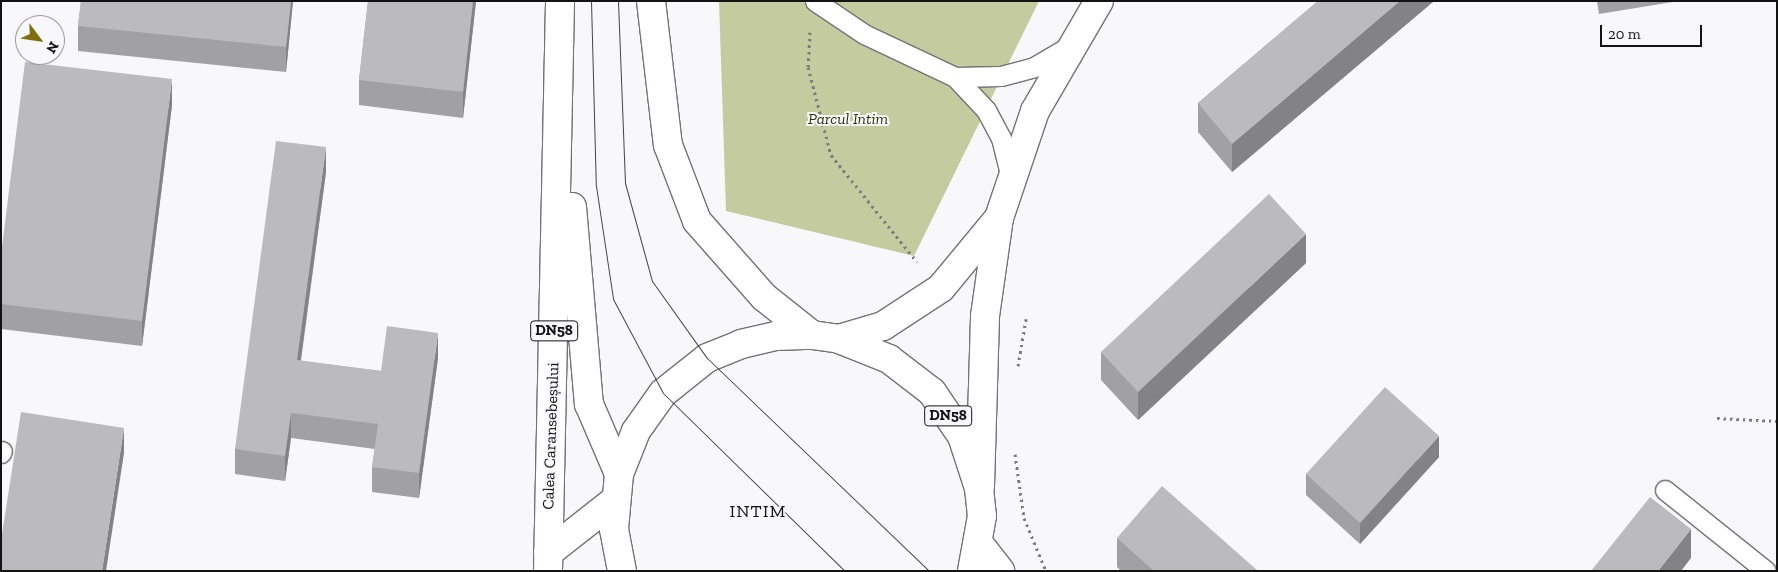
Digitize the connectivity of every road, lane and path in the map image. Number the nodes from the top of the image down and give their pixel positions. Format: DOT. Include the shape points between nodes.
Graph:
graph roads {
  1 [pos="560,1"];
  2 [pos="651,1"];
  3 [pos="815,1"];
  4 [pos="1099,1"];
  5 [pos="810,24"];
  6 [pos="1070,46"];
  7 [pos="955,77"];
  8 [pos="561,92"];
  9 [pos="1010,173"];
  10 [pos="999,218"];
  11 [pos="917,262"];
  12 [pos="1026,318"];
  13 [pos="812,335"];
  14 [pos="839,339"];
  15 [pos="1016,377"];
  16 [pos="1717,418"];
  17 [pos="1777,421"];
  18 [pos="1013,443"];
  19 [pos="619,474"];
  20 [pos="980,488"];
  21 [pos="1665,490"];
  22 [pos="614,501"];
  23 [pos="614,529"];
  24 [pos="980,545"];
  25 [pos="548,562"];
  26 [pos="606,571"];
  27 [pos="622,571"];
  28 [pos="972,571"];
  29 [pos="1000,571"];
  30 [pos="1046,571"];
  31 [pos="1766,571"];
  1 -- 8 [label="main road, Calea Caransebeșului / DN58"];
  2 -- 13 [label="main road, DN58" via="668,145 697,221 764,297"];
  3 -- 7 [label="lane" via="864,34"];
  4 -- 6 [label="main road"];
  5 -- 11 [label="path" via="808,67 831,155"];
  6 -- 7 [label="lane" via="1034,67 1001,76"];
  6 -- 9 [label="main road" via="1035,111"];
  7 -- 9 [label="lane" via="986,110 1001,138"];
  8 -- 19 [label="main road, Calea Caransebeșului" via="590,404"];
  8 -- 25 [label="main road, Calea Caransebeșului / DN58"];
  9 -- 10 [label="main road"];
  10 -- 14 [label="main road" via="941,288 882,326"];
  10 -- 20 [label="main road" via="985,316"];
  12 -- 15 [label="path"];
  13 -- 14 [label="main road, DN58"];
  13 -- 19 [label="main road" via="776,336 741,344 684,374 664,393 636,431"];
  14 -- 20 [label="main road, DN58" via="889,359 932,392 962,436"];
  16 -- 17 [label="path"];
  18 -- 30 [label="path" via="1024,518"];
  19 -- 22 [label="main road"];
  20 -- 24 [label="main road, DN58"];
  21 -- 31 [label="lane"];
  22 -- 23 [label="main road"];
  22 -- 25 [label="main road"];
  23 -- 26 [label="main road"];
  23 -- 27 [label="main road"];
  24 -- 28 [label="main road, DN58"];
  24 -- 29 [label="main road"];
}
